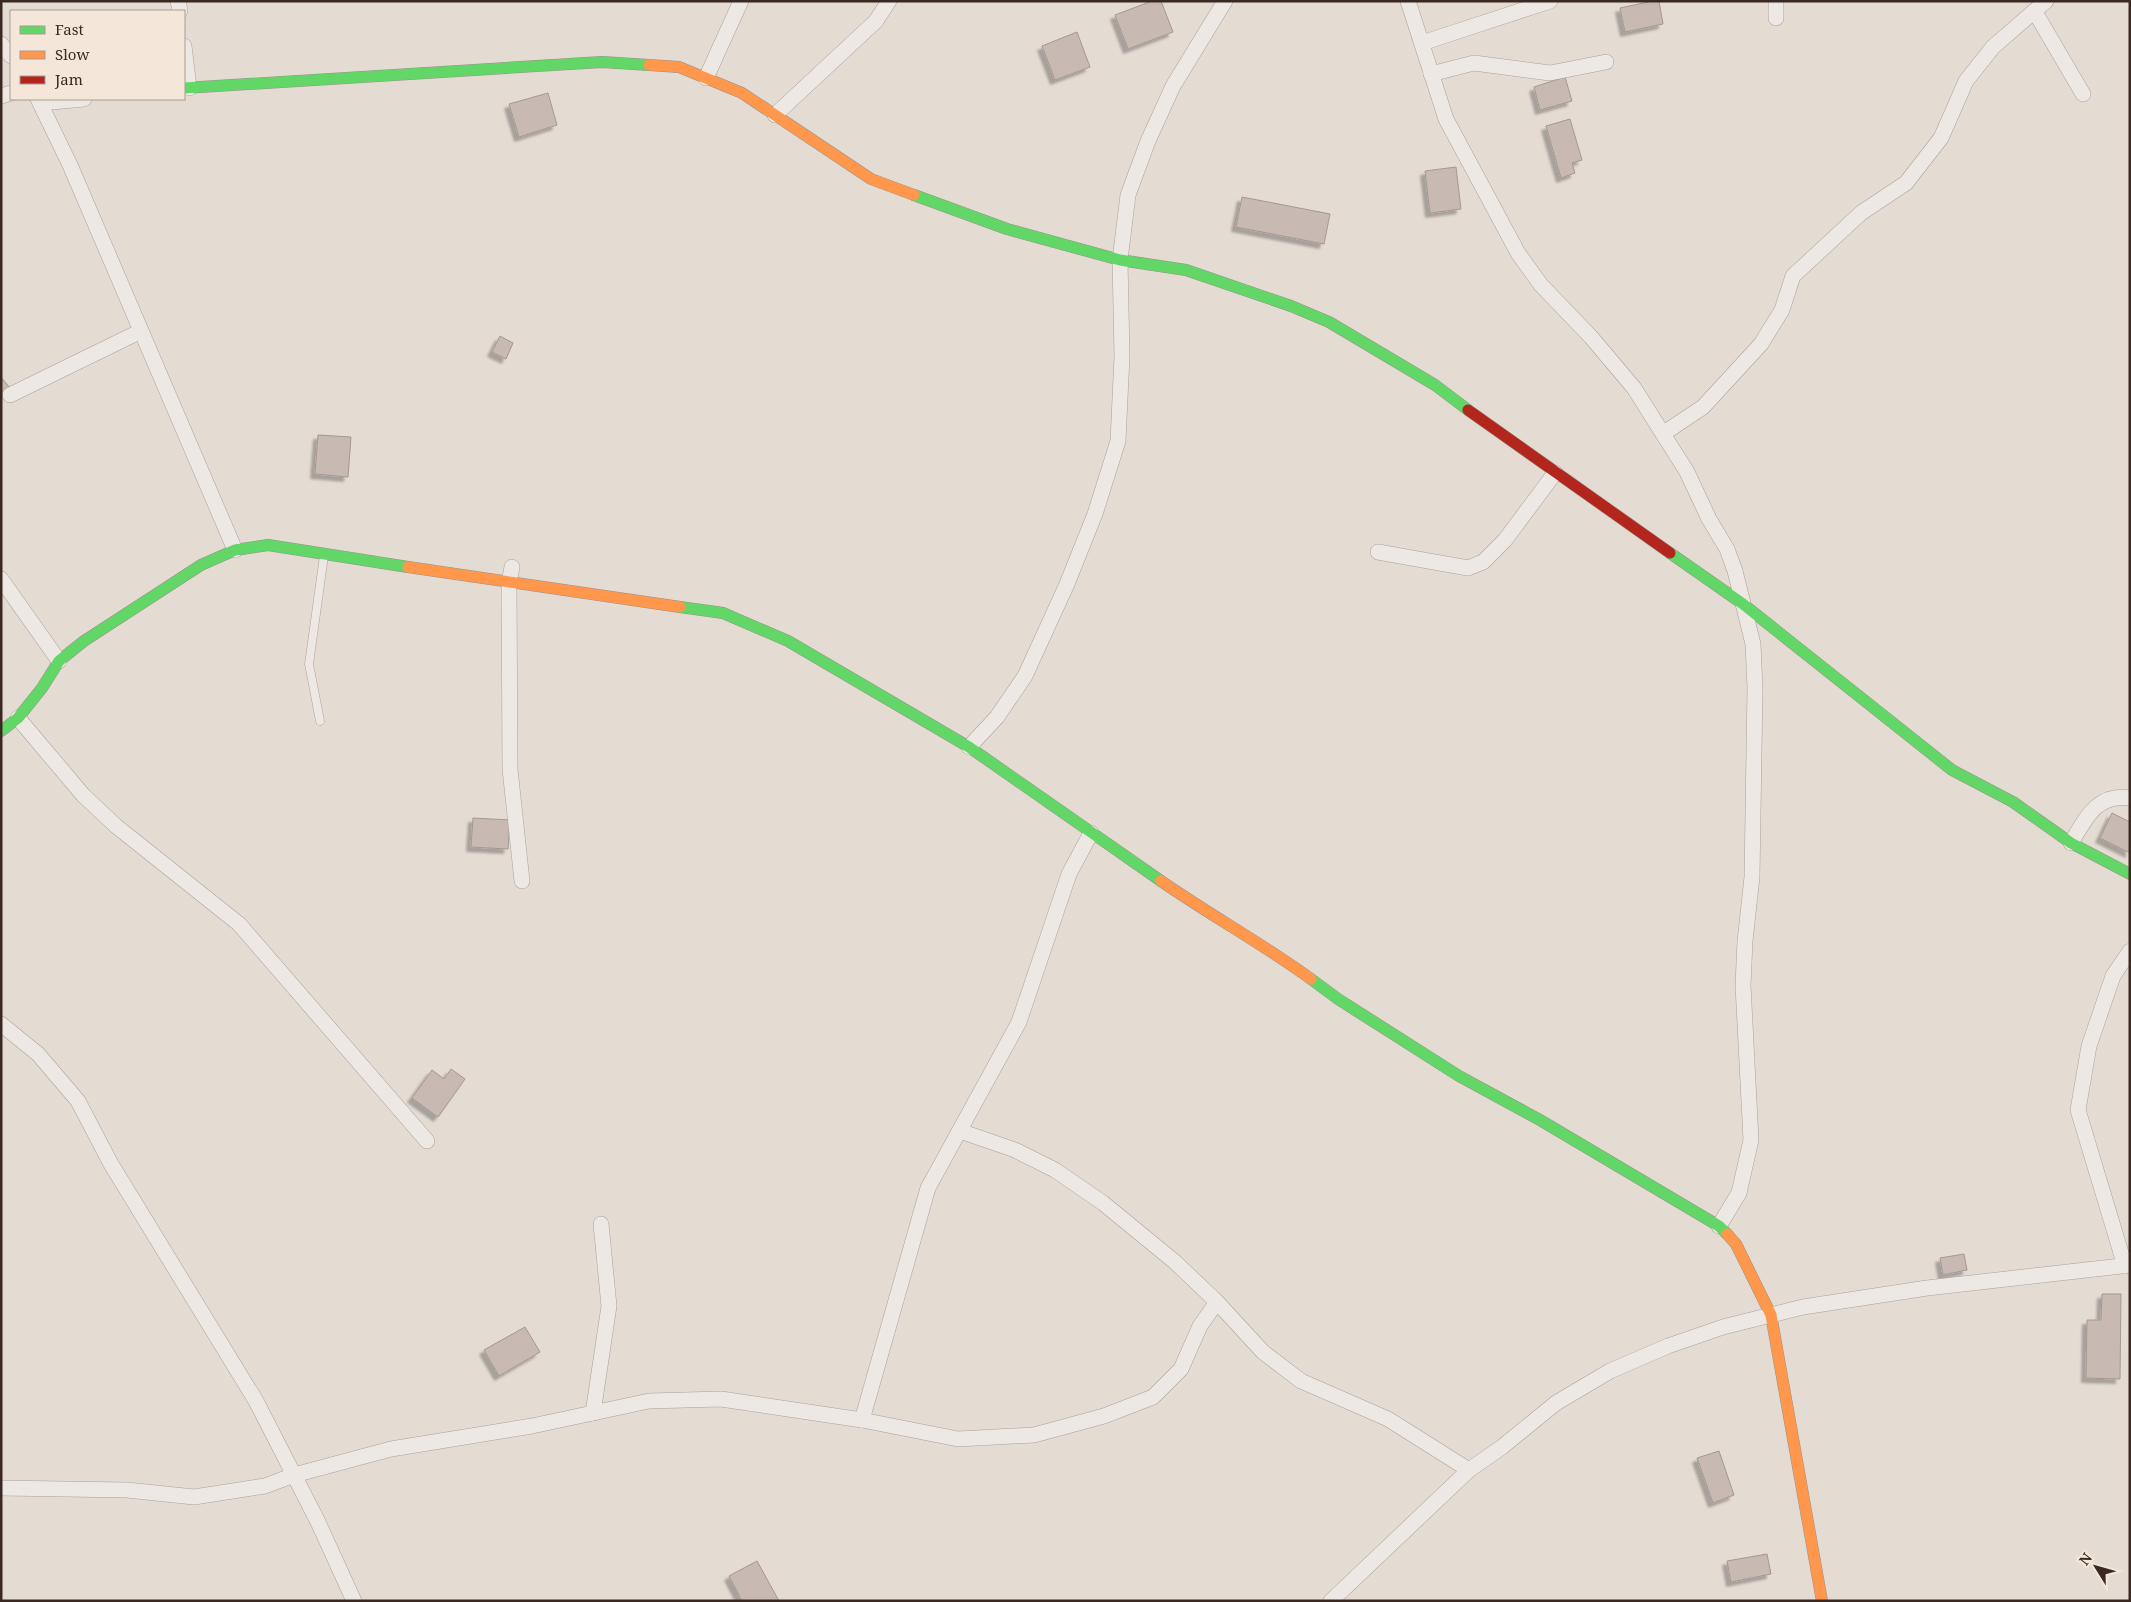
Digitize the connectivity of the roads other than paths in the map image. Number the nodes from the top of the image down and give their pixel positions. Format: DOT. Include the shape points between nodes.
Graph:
graph roads {
  1 [pos="741,1"];
  2 [pos="889,1"];
  3 [pos="1225,1"];
  4 [pos="1408,1"];
  5 [pos="1550,1"];
  6 [pos="1776,1"];
  7 [pos="2040,7"];
  8 [pos="1776,18"];
  9 [pos="1422,43"];
  10 [pos="1,44"];
  11 [pos="10,55"];
  12 [pos="1606,62"];
  13 [pos="185,67"];
  14 [pos="1431,74"];
  15 [pos="706,78"];
  16 [pos="186,88"];
  17 [pos="2083,94"];
  18 [pos="62,100"];
  19 [pos="40,101"];
  20 [pos="776,115"];
  21 [pos="1120,260"];
  22 [pos="141,331"];
  23 [pos="10,395"];
  24 [pos="1664,433"];
  25 [pos="1555,473"];
  26 [pos="235,550"];
  27 [pos="1378,552"];
  28 [pos="324,554"];
  29 [pos="512,568"];
  30 [pos="1,579"];
  31 [pos="509,583"];
  32 [pos="1742,604"];
  33 [pos="59,661"];
  34 [pos="18,718"];
  35 [pos="320,721"];
  36 [pos="1,731"];
  37 [pos="969,747"];
  38 [pos="2130,798"];
  39 [pos="1091,833"];
  40 [pos="2072,843"];
  41 [pos="2130,874"];
  42 [pos="522,881"];
  43 [pos="2130,951"];
  44 [pos="1,1024"];
  45 [pos="960,1131"];
  46 [pos="427,1141"];
  47 [pos="601,1224"];
  48 [pos="1719,1226"];
  49 [pos="2128,1266"];
  50 [pos="1217,1302"];
  51 [pos="1770,1315"];
  52 [pos="593,1413"];
  53 [pos="862,1420"];
  54 [pos="1469,1470"];
  55 [pos="294,1475"];
  56 [pos="1,1488"];
  57 [pos="354,1601"];
  58 [pos="1331,1601"];
  59 [pos="1822,1601"];
  1 -- 15 [label="street"];
  2 -- 20 [label="street" via="876,21"];
  3 -- 21 [label="street" via="1173,86 1148,140 1128,196"];
  4 -- 9 [label="street"];
  5 -- 9 [label="street"];
  6 -- 8 [label="street"];
  7 -- 17 [label="street"];
  7 -- 24 [label="street" via="1993,47 1966,81 1941,138 1906,183 1861,213 1793,276 1782,310 1761,344 1703,408"];
  9 -- 14 [label="street"];
  10 -- 11 [label="street"];
  12 -- 14 [label="street" via="1550,73 1474,63"];
  13 -- 16 [label="street"];
  14 -- 24 [label="street" via="1446,119 1518,253 1541,285 1634,388"];
  15 -- 16 [label="street" via="679,67 602,62"];
  15 -- 20 [label="street" via="742,93"];
  18 -- 19 [label="street"];
  19 -- 22 [label="street"];
  20 -- 21 [label="street" via="871,179 1007,229"];
  21 -- 25 [label="street" via="1186,270 1329,322 1435,385"];
  21 -- 37 [label="street" via="1122,356 1118,441 1095,514 1067,584 1024,676 996,717"];
  22 -- 23 [label="street"];
  22 -- 26 [label="street"];
  24 -- 32 [label="street" via="1727,550"];
  25 -- 27 [label="street" via="1505,540 1483,562 1468,568"];
  25 -- 32 [label="street"];
  26 -- 28 [label="street" via="268,544"];
  26 -- 33 [label="street" via="201,565 149,597"];
  28 -- 31 [label="street"];
  28 -- 35 [label="lane" via="309,664"];
  29 -- 31 [label="street"];
  30 -- 33 [label="street"];
  31 -- 37 [label="street" via="723,613 788,641"];
  31 -- 42 [label="street" via="510,769"];
  32 -- 40 [label="street" via="1952,770 2013,802"];
  32 -- 48 [label="street" via="1753,644 1755,688 1752,877 1744,985 1751,1140 1739,1193"];
  33 -- 34 [label="street"];
  34 -- 36 [label="street"];
  34 -- 46 [label="street" via="83,795 116,826 239,924"];
  37 -- 39 [label="street"];
  38 -- 40 [label="street" via="2120,796 2099,803"];
  39 -- 45 [label="street" via="1069,874 1019,1022"];
  39 -- 48 [label="street" via="1192,903 1282,958 1338,999 1450,1070"];
  40 -- 41 [label="street"];
  43 -- 49 [label="street" via="2113,976 2089,1046 2078,1110"];
  44 -- 55 [label="street" via="38,1054 78,1101 111,1164 256,1401"];
  45 -- 50 [label="street" via="1015,1150 1055,1170 1175,1262"];
  45 -- 53 [label="street" via="928,1188"];
  47 -- 52 [label="street" via="609,1306"];
  48 -- 51 [label="street" via="1736,1244"];
  49 -- 51 [label="street" via="1927,1288 1803,1306"];
  50 -- 53 [label="street" via="1200,1326 1181,1369 1152,1397 1104,1416 1034,1435 958,1439"];
  50 -- 54 [label="street" via="1263,1352 1301,1381 1388,1419"];
  51 -- 54 [label="street" via="1722,1326 1610,1371 1556,1403"];
  51 -- 59 [label="street"];
  52 -- 53 [label="street" via="649,1401 721,1399"];
  52 -- 55 [label="street" via="391,1449"];
  54 -- 58 [label="street"];
  55 -- 56 [label="street" via="264,1486 194,1497 127,1490"];
  55 -- 57 [label="street"];
}
